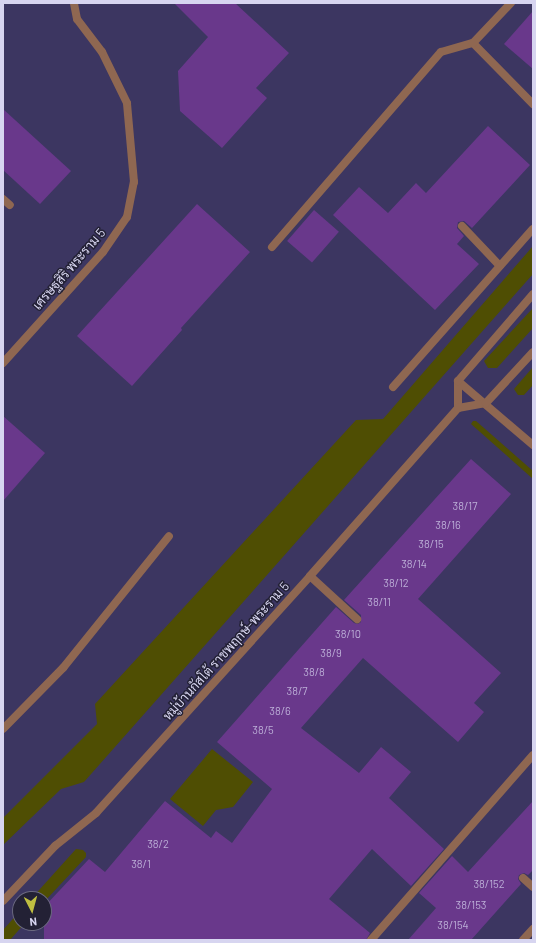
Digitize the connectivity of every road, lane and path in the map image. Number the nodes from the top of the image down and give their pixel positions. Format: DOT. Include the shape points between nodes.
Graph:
graph roads {
  1 [pos="74,3"];
  2 [pos="511,3"];
  3 [pos="473,43"];
  4 [pos="533,104"];
  5 [pos="3,199"];
  6 [pos="10,205"];
  7 [pos="462,226"];
  8 [pos="533,229"];
  9 [pos="272,247"];
  10 [pos="500,266"];
  11 [pos="533,294"];
  12 [pos="533,352"];
  13 [pos="3,363"];
  14 [pos="458,381"];
  15 [pos="393,387"];
  16 [pos="486,403"];
  17 [pos="458,408"];
  18 [pos="533,445"];
  19 [pos="169,536"];
  20 [pos="310,576"];
  21 [pos="357,619"];
  22 [pos="3,729"];
  23 [pos="533,755"];
  24 [pos="523,878"];
  25 [pos="533,887"];
  26 [pos="3,902"];
  27 [pos="533,929"];
  28 [pos="371,940"];
  29 [pos="523,940"];
  1 -- 13 [label="street, เศรษฐสิริ พระราม 5" via="77,20 102,52 127,103 134,182 127,217 103,252"];
  2 -- 3 [label="street"];
  3 -- 4 [label="street"];
  3 -- 9 [label="street" via="441,52"];
  5 -- 6 [label="street"];
  7 -- 10 [label="street"];
  8 -- 10 [label="street"];
  10 -- 15 [label="street"];
  11 -- 14 [label="street"];
  12 -- 16 [label="street"];
  14 -- 16 [label="street"];
  14 -- 17 [label="street"];
  16 -- 17 [label="street"];
  16 -- 18 [label="street"];
  17 -- 20 [label="street, หมู่บ้านกัสโต้ ราชพฤกษ์-พระราม 5"];
  19 -- 22 [label="street" via="63,668"];
  20 -- 21 [label="street"];
  20 -- 26 [label="street, หมู่บ้านกัสโต้ ราชพฤกษ์-พระราม 5" via="96,813 55,846"];
  23 -- 28 [label="street"];
  24 -- 25 [label="street"];
  27 -- 29 [label="street"];
}
